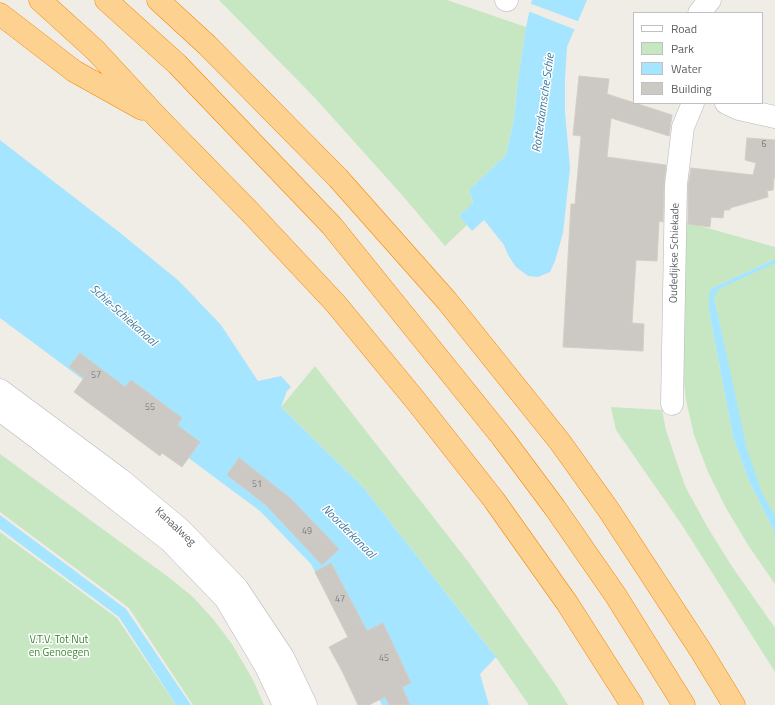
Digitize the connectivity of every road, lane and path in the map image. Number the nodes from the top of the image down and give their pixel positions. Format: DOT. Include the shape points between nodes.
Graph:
graph roads {
  1 [pos="40,0"];
  2 [pos="106,0"];
  3 [pos="158,0"];
  4 [pos="172,0"];
  5 [pos="710,0"];
  6 [pos="700,12"];
  7 [pos="0,14"];
  8 [pos="207,45"];
  9 [pos="693,104"];
  10 [pos="728,104"];
  11 [pos="157,117"];
  12 [pos="775,117"];
  13 [pos="0,390"];
  14 [pos="672,404"];
  15 [pos="0,410"];
  16 [pos="284,705"];
  17 [pos="306,705"];
  18 [pos="632,705"];
  19 [pos="684,705"];
  20 [pos="734,705"];
  1 -- 11 [label="highway" via="95,50"];
  2 -- 19 [label="highway" via="177,64 332,226 502,437 550,502 616,596"];
  3 -- 8 [label="highway"];
  4 -- 8 [label="highway"];
  5 -- 6 [label="main road"];
  7 -- 11 [label="highway" via="74,71"];
  8 -- 20 [label="highway" via="338,178 447,301 531,405 608,509"];
  9 -- 14 [label="main road, Oudedijkse Schiekade" via="683,128 676,185"];
  10 -- 12 [label="main road"];
  11 -- 18 [label="highway" via="336,304 416,401 494,500 567,603"];
  13 -- 17 [label="main road, Kanaalweg" via="120,479 180,529 237,588 282,657"];
  15 -- 16 [label="main road, Kanaalweg" via="176,546 225,598 266,667"];
}
